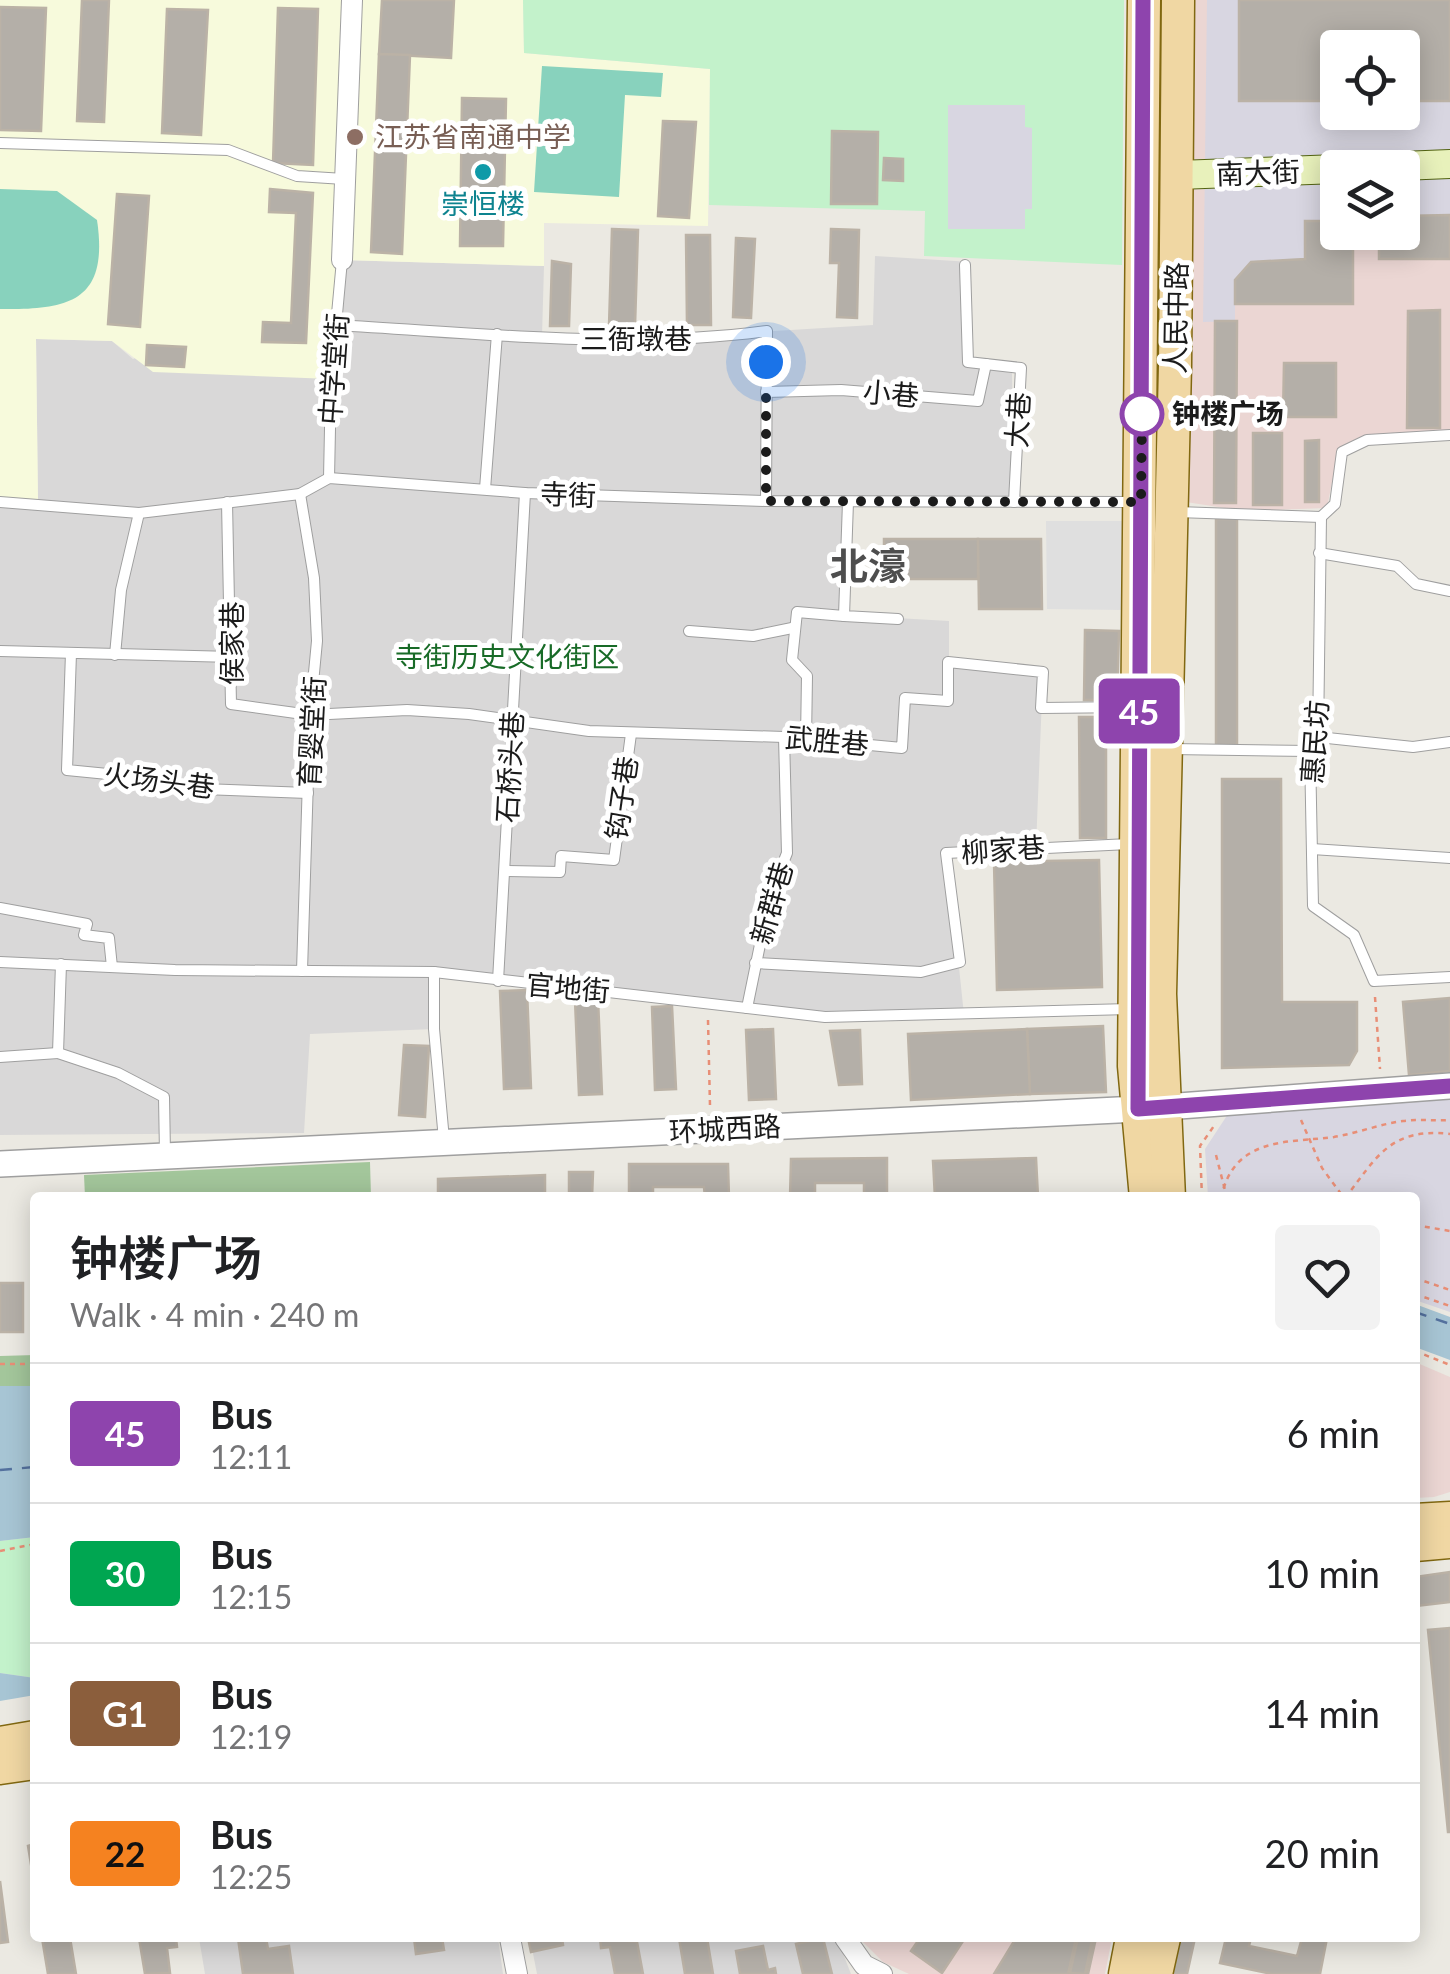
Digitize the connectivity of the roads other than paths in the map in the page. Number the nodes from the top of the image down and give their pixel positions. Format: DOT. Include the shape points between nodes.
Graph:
graph roads {
  1 [pos="352,0"];
  2 [pos="1144,0"];
  3 [pos="1178,0"];
  4 [pos="0,143"];
  5 [pos="1450,164"];
  6 [pos="1420,165"];
  7 [pos="1320,170"];
  8 [pos="1178,175"];
  9 [pos="344,179"];
  10 [pos="342,260"];
  11 [pos="966,264"];
  12 [pos="336,325"];
  13 [pos="497,334"];
  14 [pos="986,364"];
  15 [pos="766,392"];
  16 [pos="1450,434"];
  17 [pos="329,478"];
  18 [pos="485,489"];
  19 [pos="300,494"];
  20 [pos="525,494"];
  21 [pos="766,501"];
  22 [pos="0,502"];
  23 [pos="227,502"];
  24 [pos="848,502"];
  25 [pos="1014,502"];
  26 [pos="1156,507"];
  27 [pos="139,512"];
  28 [pos="1321,518"];
  29 [pos="1319,553"];
  30 [pos="1450,591"];
  31 [pos="844,616"];
  32 [pos="898,619"];
  33 [pos="792,628"];
  34 [pos="690,631"];
  35 [pos="0,651"];
  36 [pos="71,653"];
  37 [pos="115,654"];
  38 [pos="232,657"];
  39 [pos="1139,707"];
  40 [pos="310,715"];
  41 [pos="512,723"];
  42 [pos="631,734"];
  43 [pos="1318,737"];
  44 [pos="784,738"];
  45 [pos="806,739"];
  46 [pos="1450,742"];
  47 [pos="1164,748"];
  48 [pos="1310,751"];
  49 [pos="308,792"];
  50 [pos="1136,844"];
  51 [pos="1312,849"];
  52 [pos="1450,858"];
  53 [pos="505,871"];
  54 [pos="0,908"];
  55 [pos="0,962"];
  56 [pos="755,963"];
  57 [pos="61,964"];
  58 [pos="112,967"];
  59 [pos="302,971"];
  60 [pos="434,972"];
  61 [pos="1450,977"];
  62 [pos="498,981"];
  63 [pos="747,1008"];
  64 [pos="1135,1009"];
  65 [pos="58,1054"];
  66 [pos="0,1057"];
  67 [pos="1450,1086"];
  68 [pos="1150,1108"];
  69 [pos="444,1144"];
  70 [pos="165,1160"];
  71 [pos="0,1164"];
  72 [pos="1172,1190"];
  73 [pos="1450,1518"];
  74 [pos="1420,1520"];
  75 [pos="1450,1542"];
  76 [pos="1420,1545"];
  77 [pos="30,1738"];
  78 [pos="0,1742"];
  79 [pos="30,1764"];
  80 [pos="0,1768"];
  81 [pos="511,1942"];
  82 [pos="848,1942"];
  83 [pos="1131,1942"];
  84 [pos="1163,1942"];
  85 [pos="871,1971"];
  86 [pos="517,1974"];
  87 [pos="1125,1974"];
  88 [pos="1156,1974"];
  1 -- 9 [label="street"];
  2 -- 26 [label="main road, 人民中路"];
  3 -- 8 [label="main road, 人民中路"];
  4 -- 9 [label="lane" via="228,150 297,176"];
  5 -- 6 [label="main road"];
  7 -- 8 [label="main road, 南大街"];
  8 -- 26 [label="main road, 人民中路"];
  9 -- 10 [label="street"];
  10 -- 12 [label="lane, 中学堂街"];
  11 -- 14 [label="lane, 大巷" via="968,362"];
  12 -- 13 [label="lane, 三衙墩巷"];
  12 -- 17 [label="lane, 中学堂街"];
  13 -- 15 [label="lane, 三衙墩巷" via="608,341 766,331"];
  13 -- 18 [label="lane"];
  14 -- 15 [label="lane, 小巷" via="978,402 841,390"];
  14 -- 25 [label="lane, 大巷" via="1020,368"];
  15 -- 21 [label="lane, 三衙墩巷"];
  16 -- 28 [label="lane, 惠民坊" via="1367,440 1342,452 1335,504"];
  17 -- 18 [label="lane, 寺街"];
  17 -- 19 [label="lane"];
  18 -- 20 [label="lane, 寺街"];
  19 -- 23 [label="lane"];
  19 -- 40 [label="lane, 育婴堂街" via="317,640"];
  20 -- 21 [label="lane, 寺街"];
  20 -- 41 [label="lane, 石桥头巷"];
  21 -- 24 [label="lane, 寺街"];
  22 -- 27 [label="lane"];
  23 -- 27 [label="lane"];
  23 -- 38 [label="lane, 侯家巷"];
  24 -- 25 [label="lane, 寺街"];
  24 -- 31 [label="lane"];
  25 -- 26 [label="lane, 寺街"];
  26 -- 28 [label="lane"];
  26 -- 39 [label="main road, 人民中路"];
  26 -- 47 [label="main road, 人民中路"];
  27 -- 37 [label="lane"];
  28 -- 29 [label="lane, 惠民坊"];
  29 -- 30 [label="lane" via="1397,566 1416,584"];
  29 -- 43 [label="lane, 惠民坊"];
  31 -- 32 [label="lane"];
  31 -- 33 [label="lane" via="797,612"];
  33 -- 34 [label="lane" via="753,636"];
  33 -- 45 [label="lane" via="792,660 807,676"];
  35 -- 36 [label="lane"];
  36 -- 37 [label="lane"];
  36 -- 49 [label="lane, 火场头巷" via="67,770 178,788"];
  37 -- 38 [label="lane"];
  38 -- 40 [label="lane, 侯家巷" via="231,704"];
  39 -- 45 [label="lane, 武胜巷" via="1041,708 1043,672 948,662 948,701 905,698 902,748"];
  39 -- 50 [label="main road, 人民中路"];
  40 -- 41 [label="lane, 武胜巷" via="406,710"];
  40 -- 49 [label="lane, 育婴堂街"];
  41 -- 42 [label="lane, 武胜巷"];
  41 -- 53 [label="lane, 石桥头巷"];
  42 -- 44 [label="lane, 武胜巷"];
  42 -- 53 [label="lane, 钩子巷" via="614,860 561,856 560,872"];
  43 -- 46 [label="lane" via="1393,746"];
  43 -- 48 [label="lane, 惠民坊"];
  44 -- 45 [label="lane, 武胜巷"];
  44 -- 56 [label="lane, 新群巷" via="787,853"];
  47 -- 48 [label="lane"];
  47 -- 68 [label="main road, 人民中路"];
  48 -- 51 [label="lane, 惠民坊"];
  49 -- 59 [label="lane, 育婴堂街"];
  50 -- 56 [label="lane, 柳家巷" via="946,853 960,962 921,972"];
  50 -- 64 [label="main road, 人民中路"];
  51 -- 52 [label="lane"];
  51 -- 61 [label="lane, 惠民坊" via="1313,906 1354,935 1374,981"];
  53 -- 62 [label="lane, 石桥头巷"];
  54 -- 58 [label="lane" via="87,924 84,935 108,938"];
  55 -- 57 [label="lane, 官地街"];
  56 -- 63 [label="lane, 新群巷"];
  57 -- 58 [label="lane, 官地街"];
  57 -- 65 [label="lane"];
  58 -- 59 [label="lane, 官地街"];
  59 -- 60 [label="lane, 官地街"];
  60 -- 62 [label="lane, 官地街"];
  60 -- 69 [label="lane"];
  62 -- 63 [label="lane, 官地街"];
  63 -- 64 [label="lane, 官地街" via="825,1017"];
  64 -- 68 [label="main road, 人民中路"];
  65 -- 66 [label="lane"];
  65 -- 70 [label="lane" via="118,1073 164,1098"];
  67 -- 68 [label="street, 环城西路"];
  68 -- 69 [label="street, 环城西路"];
  68 -- 72 [label="main road, 人民中路"];
  69 -- 70 [label="street, 环城西路"];
  70 -- 71 [label="street, 环城西路"];
  73 -- 74 [label="main road"];
  75 -- 76 [label="main road"];
  77 -- 78 [label="main road"];
  79 -- 80 [label="main road"];
  81 -- 86 [label="street"];
  82 -- 85 [label="street"];
  83 -- 87 [label="main road"];
  84 -- 88 [label="main road"];
}
